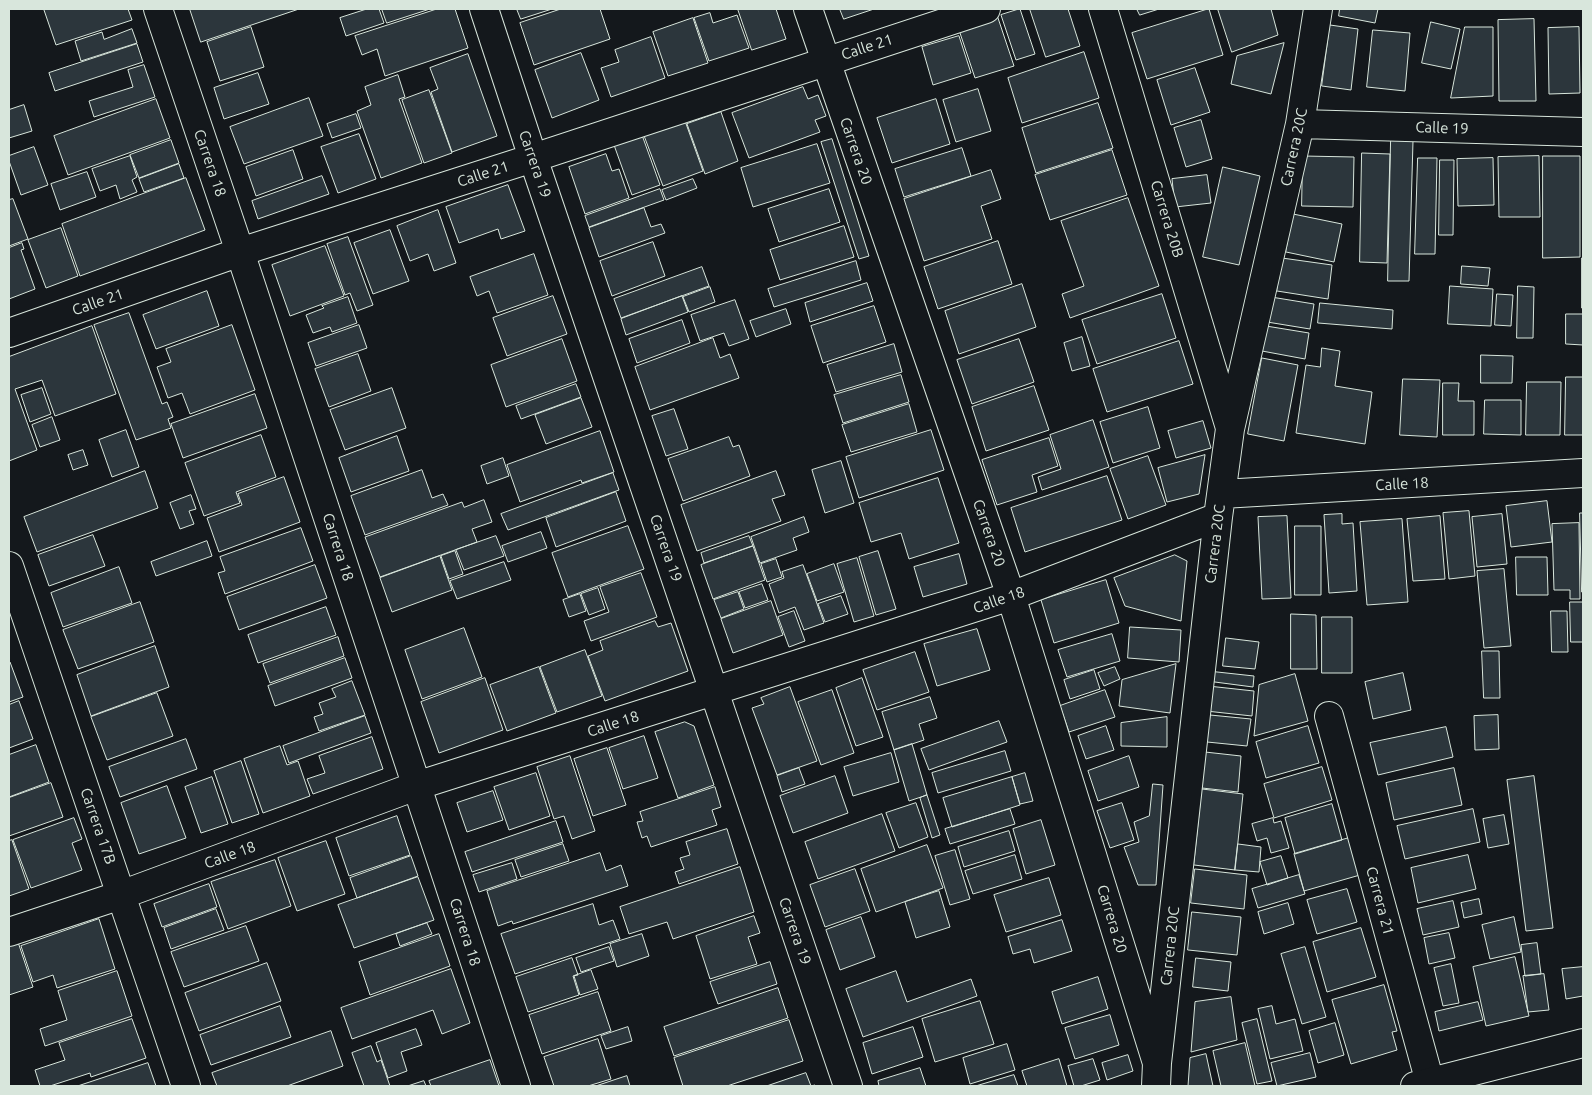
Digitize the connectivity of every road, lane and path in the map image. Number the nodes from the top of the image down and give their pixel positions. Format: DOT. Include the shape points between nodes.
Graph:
graph roads {
  1 [pos="158,9"];
  2 [pos="484,9"];
  3 [pos="808,9"];
  4 [pos="986,9"];
  5 [pos="1103,9"];
  6 [pos="1318,9"];
  7 [pos="824,61"];
  8 [pos="1300,124"];
  9 [pos="1583,132"];
  10 [pos="533,158"];
  11 [pos="240,252"];
  12 [pos="9,333"];
  13 [pos="1230,429"];
  14 [pos="1583,473"];
  15 [pos="1220,506"];
  16 [pos="9,566"];
  17 [pos="1011,596"];
  18 [pos="714,692"];
  19 [pos="1329,716"];
  20 [pos="416,786"];
  21 [pos="122,895"];
  22 [pos="9,932"];
  23 [pos="1583,1043"];
  24 [pos="1156,1074"];
  25 [pos="1425,1085"];
  26 [pos="186,1086"];
  27 [pos="516,1086"];
  28 [pos="848,1086"];
  1 -- 11 [label="street, Carrera 18"];
  2 -- 10 [label="street, Carrera 19"];
  3 -- 7 [label="street, Carrera 20"];
  4 -- 7 [label="street, Calle 21"];
  5 -- 13 [label="street, Carrera 20B"];
  6 -- 8 [label="street, Carrera 20C"];
  7 -- 10 [label="street, Calle 21"];
  7 -- 17 [label="street, Carrera 20"];
  8 -- 9 [label="street, Calle 19"];
  8 -- 13 [label="street, Carrera 20C"];
  10 -- 11 [label="street, Calle 21"];
  10 -- 18 [label="street, Carrera 19"];
  11 -- 12 [label="street, Calle 21"];
  11 -- 20 [label="street, Carrera 18"];
  13 -- 15 [label="street, Carrera 20C"];
  14 -- 15 [label="street, Calle 18"];
  15 -- 17 [label="street, Calle 18"];
  15 -- 24 [label="street, Carrera 20C"];
  16 -- 21 [label="street, Carrera 17B"];
  17 -- 18 [label="street, Calle 18"];
  17 -- 24 [label="street, Carrera 20"];
  18 -- 20 [label="street, Calle 18"];
  18 -- 28 [label="street, Carrera 19"];
  19 -- 25 [label="street, Carrera 21"];
  20 -- 21 [label="street, Calle 18"];
  20 -- 27 [label="street, Carrera 18"];
  21 -- 22 [label="street, Calle 18"];
  21 -- 26 [label="street, Carrera 17B"];
  23 -- 25 [label="street"];
}
